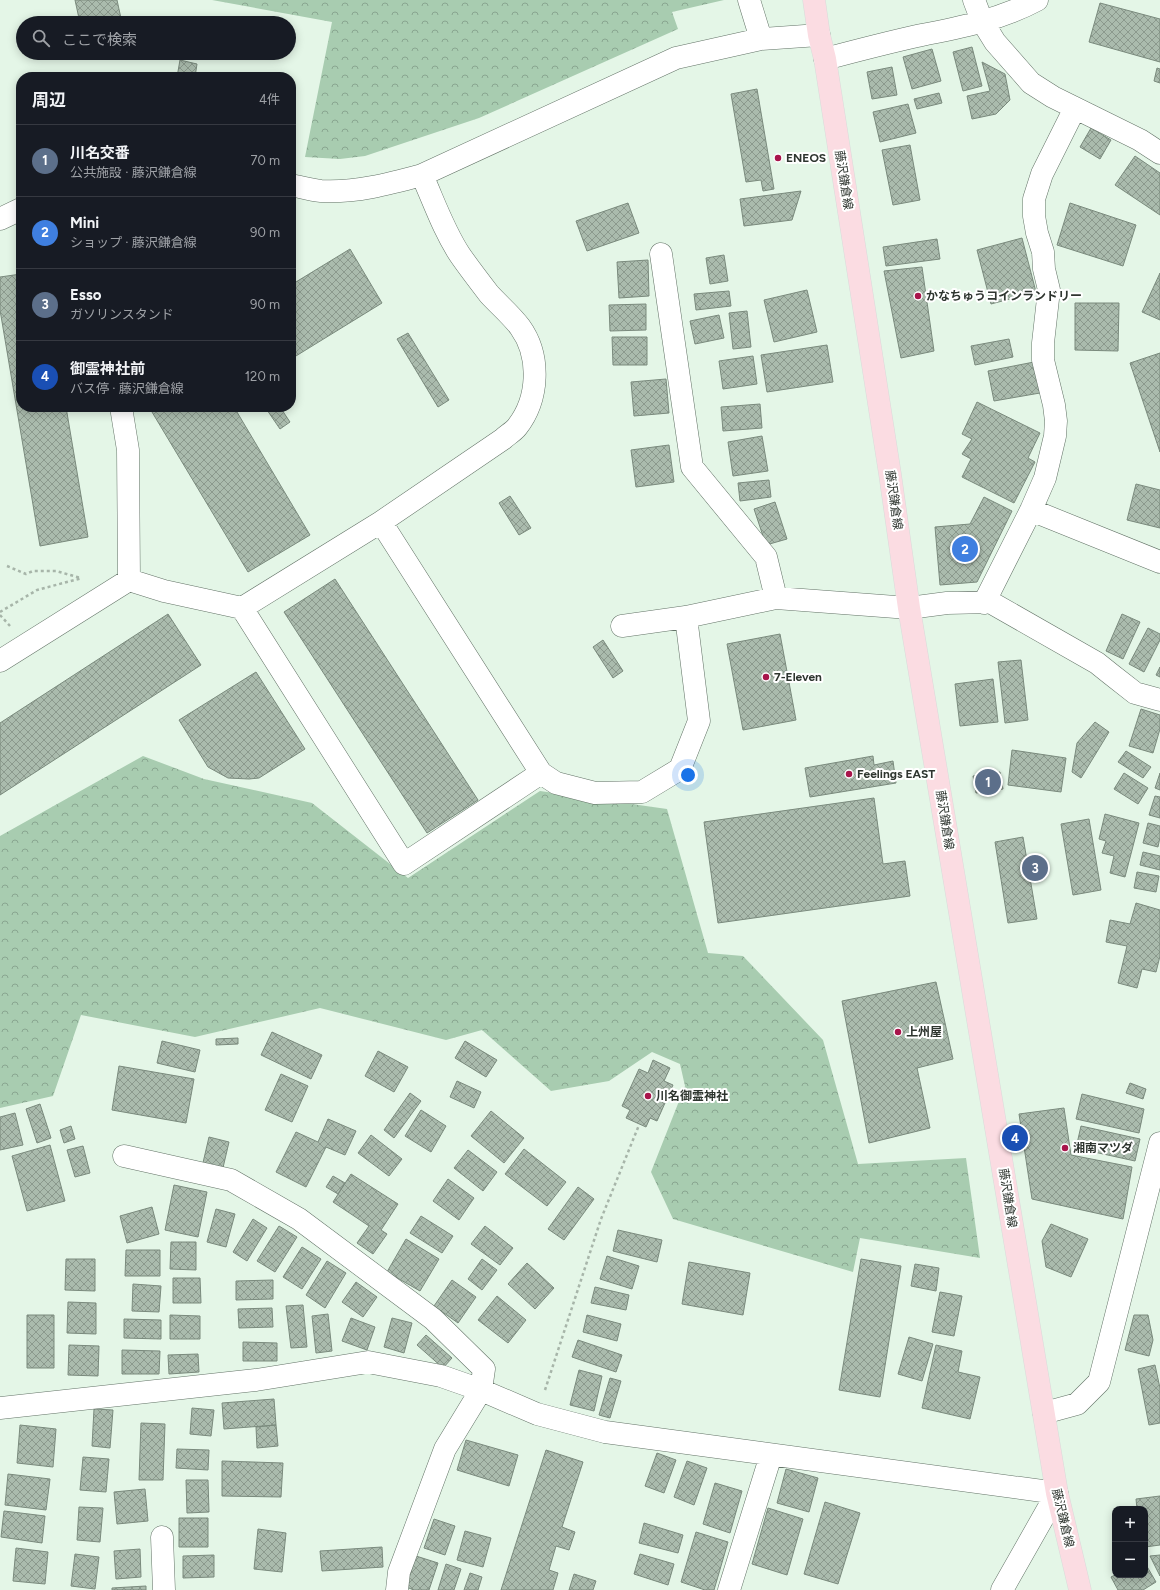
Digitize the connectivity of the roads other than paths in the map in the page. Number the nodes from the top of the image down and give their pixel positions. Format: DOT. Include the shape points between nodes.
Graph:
graph roads {
  1 [pos="749,0"];
  2 [pos="814,0"];
  3 [pos="974,0"];
  4 [pos="1037,0"];
  5 [pos="982,22"];
  6 [pos="819,35"];
  7 [pos="761,39"];
  8 [pos="825,59"];
  9 [pos="1075,108"];
  10 [pos="1160,154"];
  11 [pos="422,175"];
  12 [pos="296,186"];
  13 [pos="16,211"];
  14 [pos="0,219"];
  15 [pos="661,254"];
  16 [pos="122,412"];
  17 [pos="1031,510"];
  18 [pos="381,522"];
  19 [pos="1160,562"];
  20 [pos="129,580"];
  21 [pos="776,598"];
  22 [pos="984,603"];
  23 [pos="242,608"];
  24 [pos="909,608"];
  25 [pos="686,616"];
  26 [pos="622,626"];
  27 [pos="0,661"];
  28 [pos="1160,700"];
  29 [pos="541,773"];
  30 [pos="1160,1143"];
  31 [pos="124,1156"];
  32 [pos="481,1390"];
  33 [pos="0,1408"];
  34 [pos="1044,1413"];
  35 [pos="771,1455"];
  36 [pos="1057,1493"];
  37 [pos="162,1537"];
  38 [pos="164,1590"];
  39 [pos="397,1590"];
  40 [pos="729,1590"];
  41 [pos="1002,1590"];
  42 [pos="1080,1590"];
  1 -- 7 [label="street"];
  2 -- 6 [label="main road, 藤沢鎌倉線"];
  3 -- 5 [label="street"];
  4 -- 5 [label="street"];
  5 -- 8 [label="street"];
  5 -- 9 [label="street" via="994,42 1032,83 1052,97"];
  6 -- 7 [label="street"];
  6 -- 8 [label="main road, 藤沢鎌倉線"];
  7 -- 11 [label="street" via="676,58"];
  8 -- 24 [label="main road, 藤沢鎌倉線"];
  9 -- 10 [label="street" via="1133,137"];
  9 -- 17 [label="street" via="1042,174 1034,199 1034,216 1049,290 1043,360 1056,421 1050,461"];
  11 -- 12 [label="street" via="380,186 338,191 320,191"];
  11 -- 18 [label="street" via="459,253 488,292 520,328 529,344 534,360 535,378 532,397 516,428"];
  13 -- 14 [label="street"];
  15 -- 21 [label="street" via="692,467 766,557"];
  16 -- 20 [label="street" via="128,450"];
  17 -- 19 [label="street"];
  17 -- 22 [label="street"];
  18 -- 23 [label="street"];
  18 -- 29 [label="street"];
  20 -- 23 [label="street" via="164,591"];
  20 -- 27 [label="street"];
  21 -- 24 [label="street"];
  21 -- 25 [label="street"];
  22 -- 24 [label="street" via="947,603"];
  22 -- 28 [label="street" via="990,602 1006,610 1097,662 1135,692"];
  23 -- 29 [label="street" via="404,864"];
  24 -- 34 [label="main road, 藤沢鎌倉線"];
  25 -- 26 [label="street"];
  25 -- 29 [label="street" via="699,722 680,769 642,792 595,793 556,783"];
  30 -- 34 [label="street" via="1099,1382 1077,1404"];
  31 -- 32 [label="street" via="231,1180 299,1219 433,1319 484,1369"];
  32 -- 33 [label="street" via="441,1376 368,1362 256,1380"];
  32 -- 35 [label="street" via="537,1414 605,1432"];
  32 -- 39 [label="street" via="445,1449 399,1572"];
  34 -- 36 [label="main road, 藤沢鎌倉線"];
  35 -- 36 [label="street"];
  35 -- 40 [label="street"];
  36 -- 41 [label="street"];
  36 -- 42 [label="main road, 藤沢鎌倉線"];
  37 -- 38 [label="street"];
}
